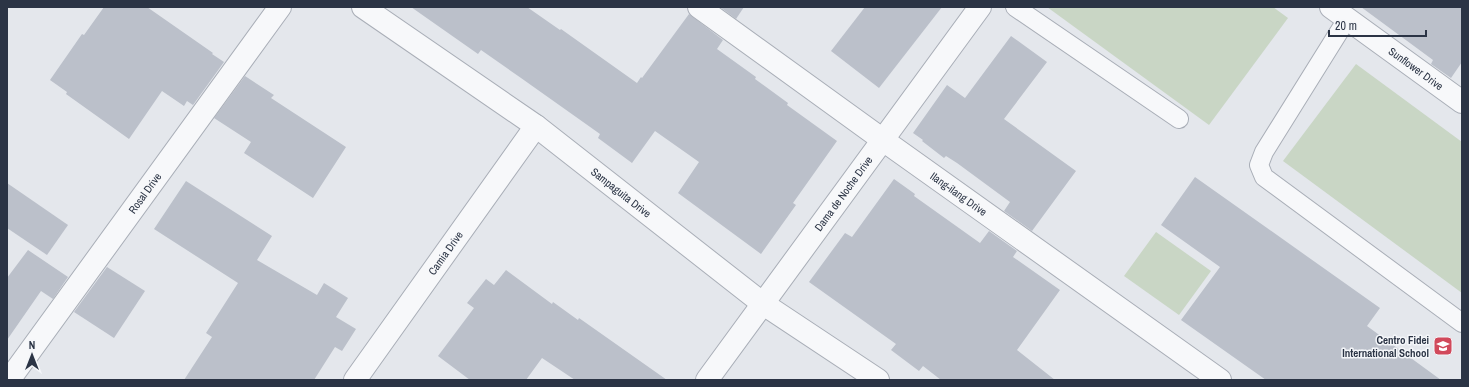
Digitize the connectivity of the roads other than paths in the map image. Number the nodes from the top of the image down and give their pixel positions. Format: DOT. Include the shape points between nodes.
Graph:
graph roads {
  1 [pos="280,7"];
  2 [pos="363,7"];
  3 [pos="699,7"];
  4 [pos="980,7"];
  5 [pos="1015,7"];
  6 [pos="1339,13"];
  7 [pos="1462,102"];
  8 [pos="1179,119"];
  9 [pos="536,126"];
  10 [pos="883,140"];
  11 [pos="762,303"];
  12 [pos="1462,323"];
  13 [pos="9,380"];
  14 [pos="355,380"];
  15 [pos="707,380"];
  16 [pos="878,380"];
  17 [pos="1220,380"];
  1 -- 13 [label="street, Rosal Drive"];
  2 -- 9 [label="street, Sampaguita Drive"];
  3 -- 10 [label="street, Ilang-ilang Drive"];
  4 -- 10 [label="street, Dama de Noche Drive"];
  5 -- 8 [label="lane"];
  6 -- 7 [label="street, Sunflower Drive"];
  6 -- 12 [label="lane" via="1259,165 1264,177"];
  9 -- 11 [label="street, Sampaguita Drive"];
  9 -- 14 [label="street, Camia Drive"];
  10 -- 11 [label="street, Dama de Noche Drive"];
  10 -- 17 [label="street, Ilang-ilang Drive"];
  11 -- 15 [label="street, Dama de Noche Drive"];
  11 -- 16 [label="street, Sampaguita Drive"];
}
